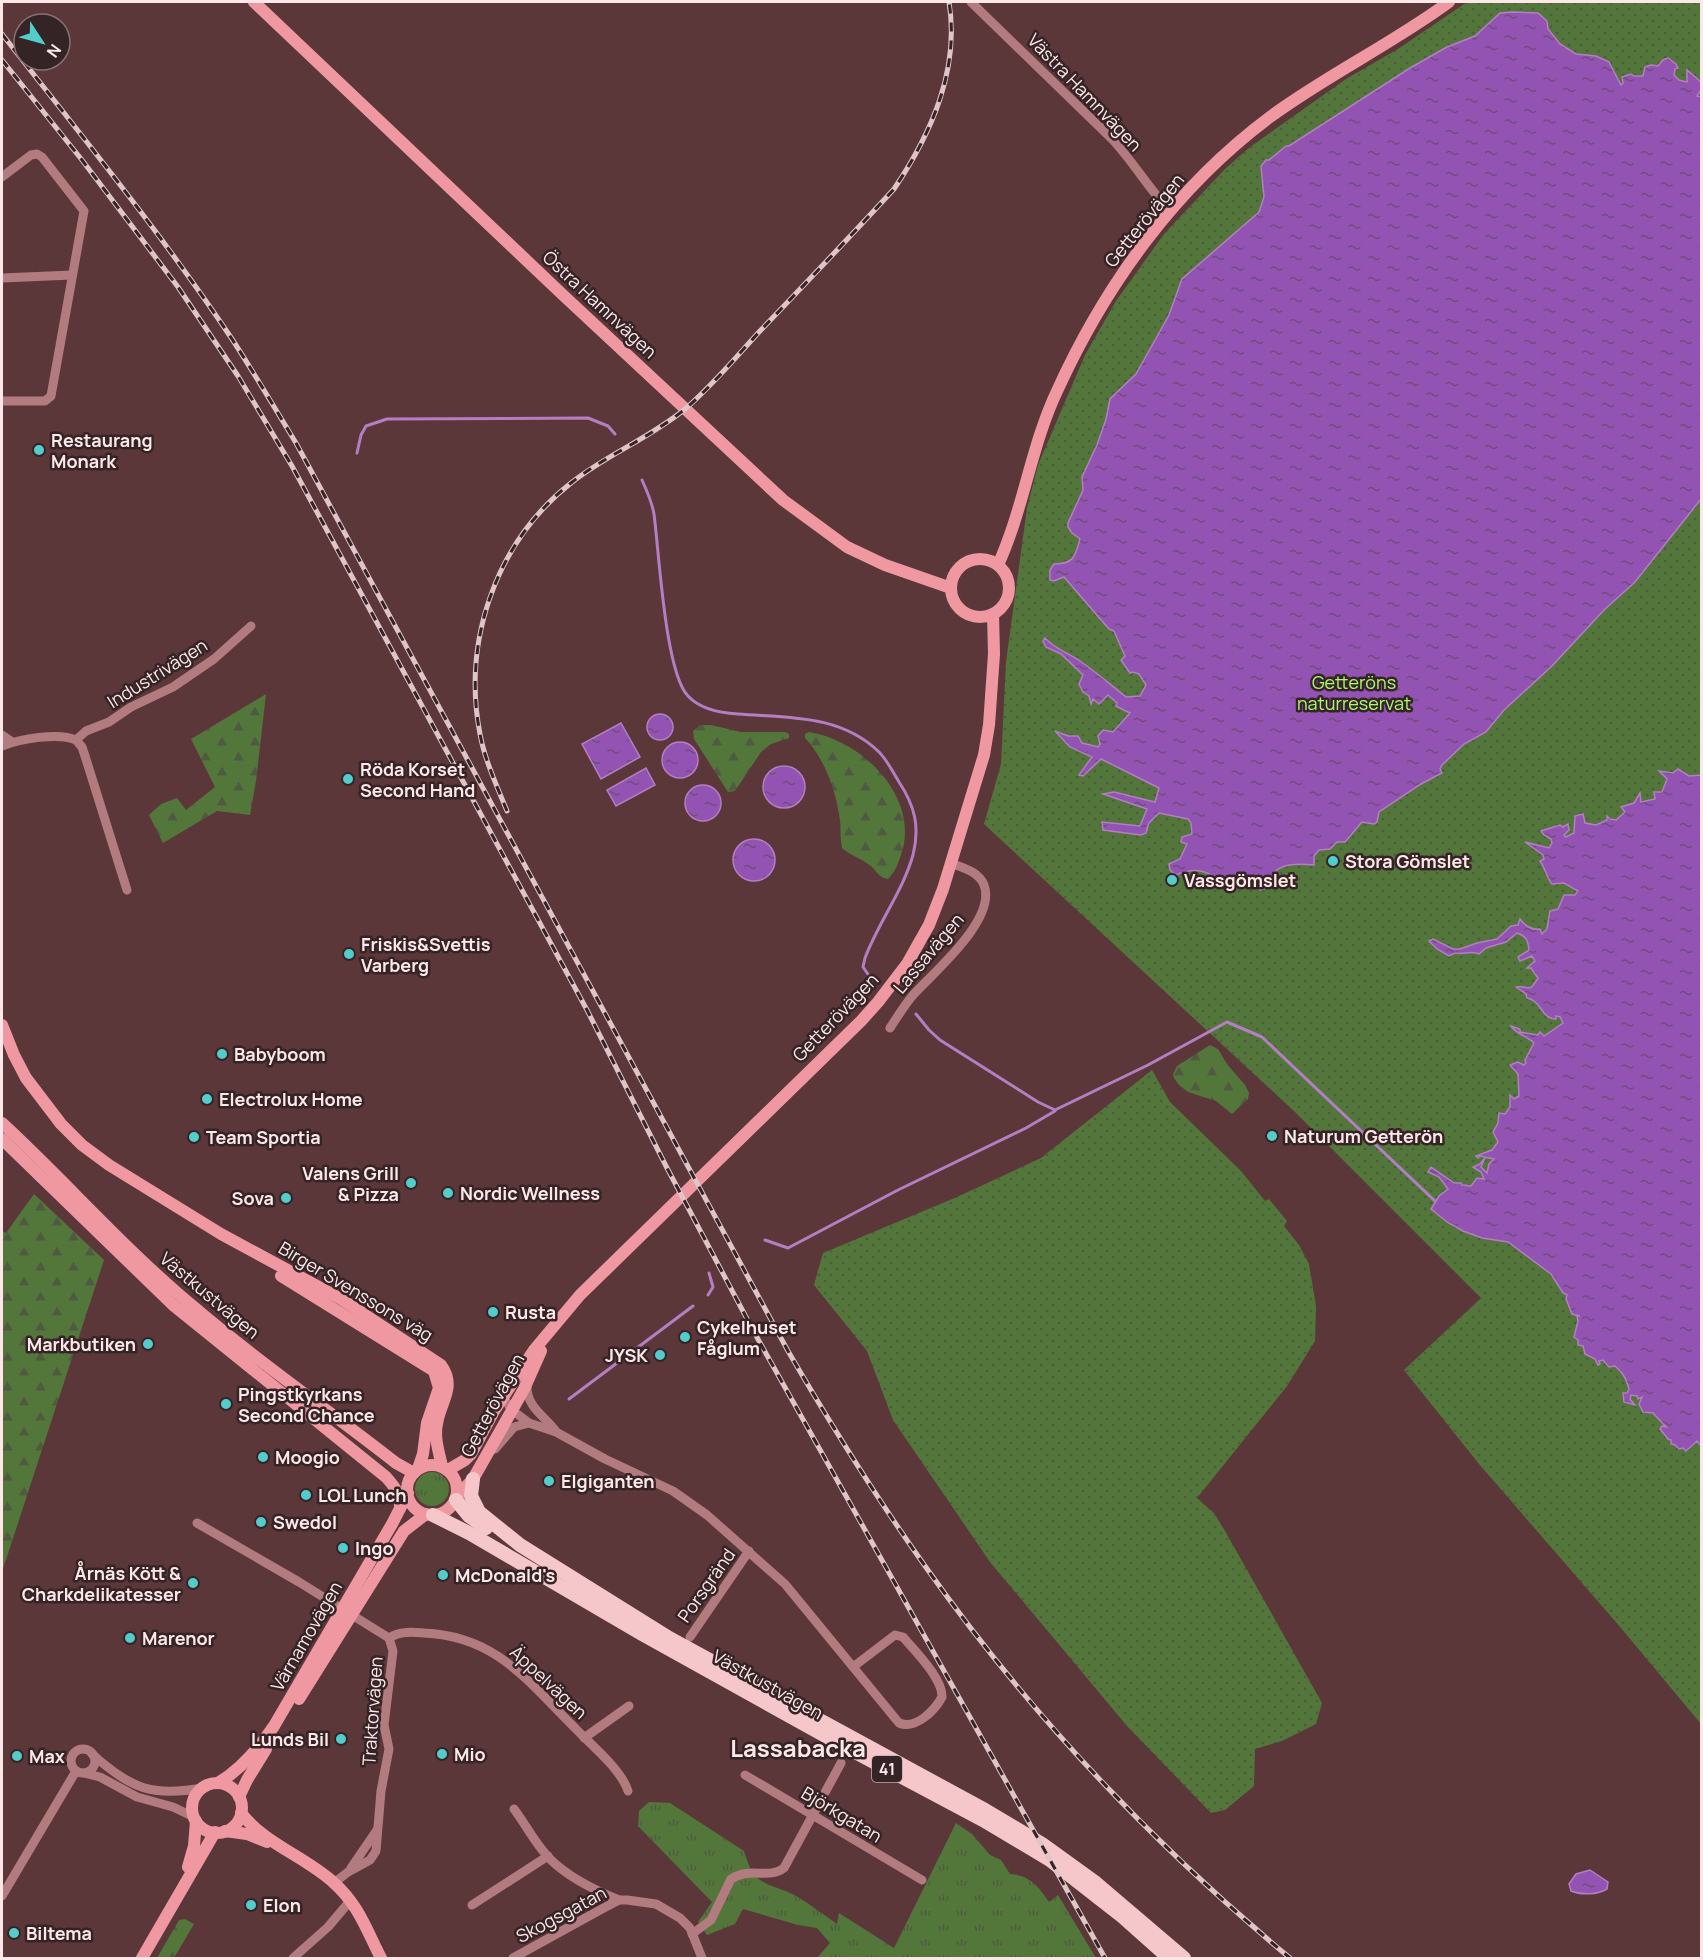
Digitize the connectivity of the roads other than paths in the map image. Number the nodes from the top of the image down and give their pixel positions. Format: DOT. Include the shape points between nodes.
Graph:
graph roads {
  1 [pos="254,2"];
  2 [pos="971,2"];
  3 [pos="1449,2"];
  4 [pos="2,177"];
  5 [pos="1170,211"];
  6 [pos="72,275"];
  7 [pos="2,278"];
  8 [pos="2,401"];
  9 [pos="998,565"];
  10 [pos="951,588"];
  11 [pos="993,614"];
  12 [pos="251,626"];
  13 [pos="2,735"];
  14 [pos="76,740"];
  15 [pos="12,742"];
  16 [pos="2,746"];
  17 [pos="950,863"];
  18 [pos="127,890"];
  19 [pos="2,1025"];
  20 [pos="890,1028"];
  21 [pos="2,1123"];
  22 [pos="2,1139"];
  23 [pos="221,1234"];
  24 [pos="554,1326"];
  25 [pos="528,1380"];
  26 [pos="507,1404"];
  27 [pos="536,1411"];
  28 [pos="529,1423"];
  29 [pos="556,1432"];
  30 [pos="338,1437"];
  31 [pos="445,1468"];
  32 [pos="416,1471"];
  33 [pos="476,1473"];
  34 [pos="408,1491"];
  35 [pos="456,1498"];
  36 [pos="400,1508"];
  37 [pos="430,1514"];
  38 [pos="197,1523"];
  39 [pos="460,1528"];
  40 [pos="520,1545"];
  41 [pos="749,1551"];
  42 [pos="376,1577"];
  43 [pos="348,1612"];
  44 [pos="690,1637"];
  45 [pos="389,1638"];
  46 [pos="853,1666"];
  47 [pos="629,1706"];
  48 [pos="584,1738"];
  49 [pos="92,1754"];
  50 [pos="841,1764"];
  51 [pos="80,1772"];
  52 [pos="745,1775"];
  53 [pos="218,1783"];
  54 [pos="203,1788"];
  55 [pos="628,1791"];
  56 [pos="239,1797"];
  57 [pos="514,1809"];
  58 [pos="241,1813"];
  59 [pos="813,1817"];
  60 [pos="195,1819"];
  61 [pos="220,1831"];
  62 [pos="280,1847"];
  63 [pos="548,1856"];
  64 [pos="922,1880"];
  65 [pos="334,1883"];
  66 [pos="2,1896"];
  67 [pos="176,1899"];
  68 [pos="619,1900"];
  69 [pos="350,1901"];
  70 [pos="472,1905"];
  71 [pos="692,1934"];
  72 [pos="142,1959"];
  73 [pos="293,1959"];
  74 [pos="381,1959"];
  75 [pos="513,1959"];
  76 [pos="702,1959"];
  77 [pos="1169,1959"];
  78 [pos="1184,1959"];
  1 -- 10 [label="street, Östra Hamnvägen" via="783,500 847,547"];
  2 -- 5 [label="street, Västra Hamnvägen" via="1111,138"];
  3 -- 5 [label="street, Getterövägen" via="1269,118 1206,173"];
  4 -- 6 [label="street" via="37,154 81,206 84,211"];
  5 -- 9 [label="street, Getterövägen" via="1120,275 1084,333 1038,440 1018,516"];
  6 -- 7 [label="street"];
  6 -- 8 [label="street" via="49,400"];
  9 -- 10 [label="street" via="987,559 968,562 954,575"];
  9 -- 11 [label="street" via="1010,587 1003,605"];
  10 -- 11 [label="street" via="954,600 963,610 974,616"];
  11 -- 17 [label="street, Getterövägen" via="994,654 984,755"];
  12 -- 14 [label="street, Industrivägen" via="214,660 173,687 86,731"];
  13 -- 15 [label="street"];
  14 -- 15 [label="street" via="59,736"];
  14 -- 18 [label="street" via="82,747"];
  15 -- 16 [label="street"];
  17 -- 20 [label="street, Lassavägen" via="980,878 986,897 962,943 913,996"];
  17 -- 24 [label="street, Getterövägen" via="928,925 893,984 861,1021 580,1295"];
  19 -- 23 [label="street, Birger Svenssons väg" via="26,1078 82,1145"];
  21 -- 32 [label="street, Västkustvägen" via="194,1308 396,1463"];
  22 -- 30 [label="street, Västkustvägen" via="173,1305"];
  23 -- 31 [label="street, Birger Svenssons väg" via="341,1299 441,1365 449,1389 436,1434"];
  23 -- 32 [label="street, Birger Svenssons väg" via="434,1371 439,1388"];
  24 -- 25 [label="street, Getterövägen"];
  24 -- 26 [label="street, Getterövägen" via="534,1350"];
  25 -- 26 [label="street, Getterövägen"];
  25 -- 27 [label="street" via="528,1395"];
  26 -- 27 [label="street"];
  26 -- 28 [label="street"];
  26 -- 31 [label="street, Getterövägen" via="471,1454"];
  26 -- 33 [label="street, Getterövägen"];
  27 -- 29 [label="street"];
  28 -- 29 [label="street"];
  28 -- 33 [label="street" via="514,1427"];
  29 -- 41 [label="street" via="673,1491"];
  30 -- 34 [label="street, Västkustvägen" via="399,1477"];
  30 -- 36 [label="street, Västkustvägen" via="394,1485"];
  31 -- 32 [label="street" via="430,1465"];
  31 -- 35 [label="street, 41" via="457,1485"];
  32 -- 34 [label="street"];
  33 -- 35 [label="street, Getterövägen"];
  33 -- 40 [label="main road, Västkustvägen / 41" via="471,1496 478,1512"];
  34 -- 36 [label="street, Värnamovägen"];
  34 -- 37 [label="street, 41" via="412,1504"];
  35 -- 37 [label="street" via="445,1512"];
  35 -- 40 [label="main road, Västkustvägen / 41" via="476,1522"];
  36 -- 43 [label="street, Värnamovägen"];
  37 -- 39 [label="main road, 41"];
  37 -- 42 [label="street, Värnamovägen" via="404,1531"];
  38 -- 43 [label="street, Traktorvägen"];
  39 -- 42 [label="street, Värnamovägen" via="437,1522 419,1526"];
  39 -- 77 [label="main road, Västkustvägen / 41" via="642,1634 1050,1860"];
  40 -- 78 [label="main road, Västkustvägen / 41" via="669,1638 1042,1844 1104,1889"];
  41 -- 44 [label="street, Porsgränd"];
  41 -- 46 [label="street" via="798,1597"];
  42 -- 43 [label="street, Värnamovägen"];
  43 -- 45 [label="street, Traktorvägen"];
  43 -- 53 [label="street, Värnamovägen" via="266,1738 238,1770"];
  43 -- 56 [label="street, Värnamovägen"];
  45 -- 48 [label="street, Äppelvägen" via="405,1632 436,1633 489,1649 519,1672"];
  45 -- 65 [label="street, Traktorvägen" via="393,1651 384,1725 389,1749 377,1830 348,1872"];
  46 -- 46 [label="street" via="903,1725 915,1723 935,1708 942,1697 941,1686 900,1635"];
  47 -- 48 [label="street"];
  48 -- 55 [label="street, Äppelvägen" via="620,1774"];
  49 -- 51 [label="street" via="93,1766"];
  49 -- 51 [label="street" via="82,1749 74,1753 71,1760"];
  49 -- 54 [label="street" via="121,1778 142,1787 165,1792"];
  50 -- 59 [label="street"];
  51 -- 60 [label="street"];
  51 -- 66 [label="street"];
  52 -- 59 [label="street, Björkgatan"];
  53 -- 54 [label="street"];
  53 -- 56 [label="street" via="229,1786"];
  54 -- 60 [label="street" via="194,1801"];
  56 -- 58 [label="street"];
  57 -- 63 [label="street"];
  58 -- 61 [label="street" via="236,1824"];
  58 -- 62 [label="street"];
  59 -- 64 [label="street, Björkgatan"];
  59 -- 71 [label="street" via="784,1868 772,1874 747,1872 731,1879 711,1920"];
  60 -- 61 [label="street" via="206,1830"];
  60 -- 67 [label="street" via="191,1857"];
  61 -- 62 [label="street" via="247,1834"];
  61 -- 67 [label="street"];
  62 -- 65 [label="street"];
  63 -- 68 [label="street" via="573,1878"];
  63 -- 70 [label="street"];
  65 -- 69 [label="street"];
  67 -- 72 [label="street"];
  68 -- 71 [label="street, Skogsgatan" via="665,1908 680,1918"];
  68 -- 75 [label="street, Skogsgatan"];
  69 -- 73 [label="street" via="328,1928"];
  69 -- 74 [label="street" via="364,1920"];
  71 -- 76 [label="street"];
}
